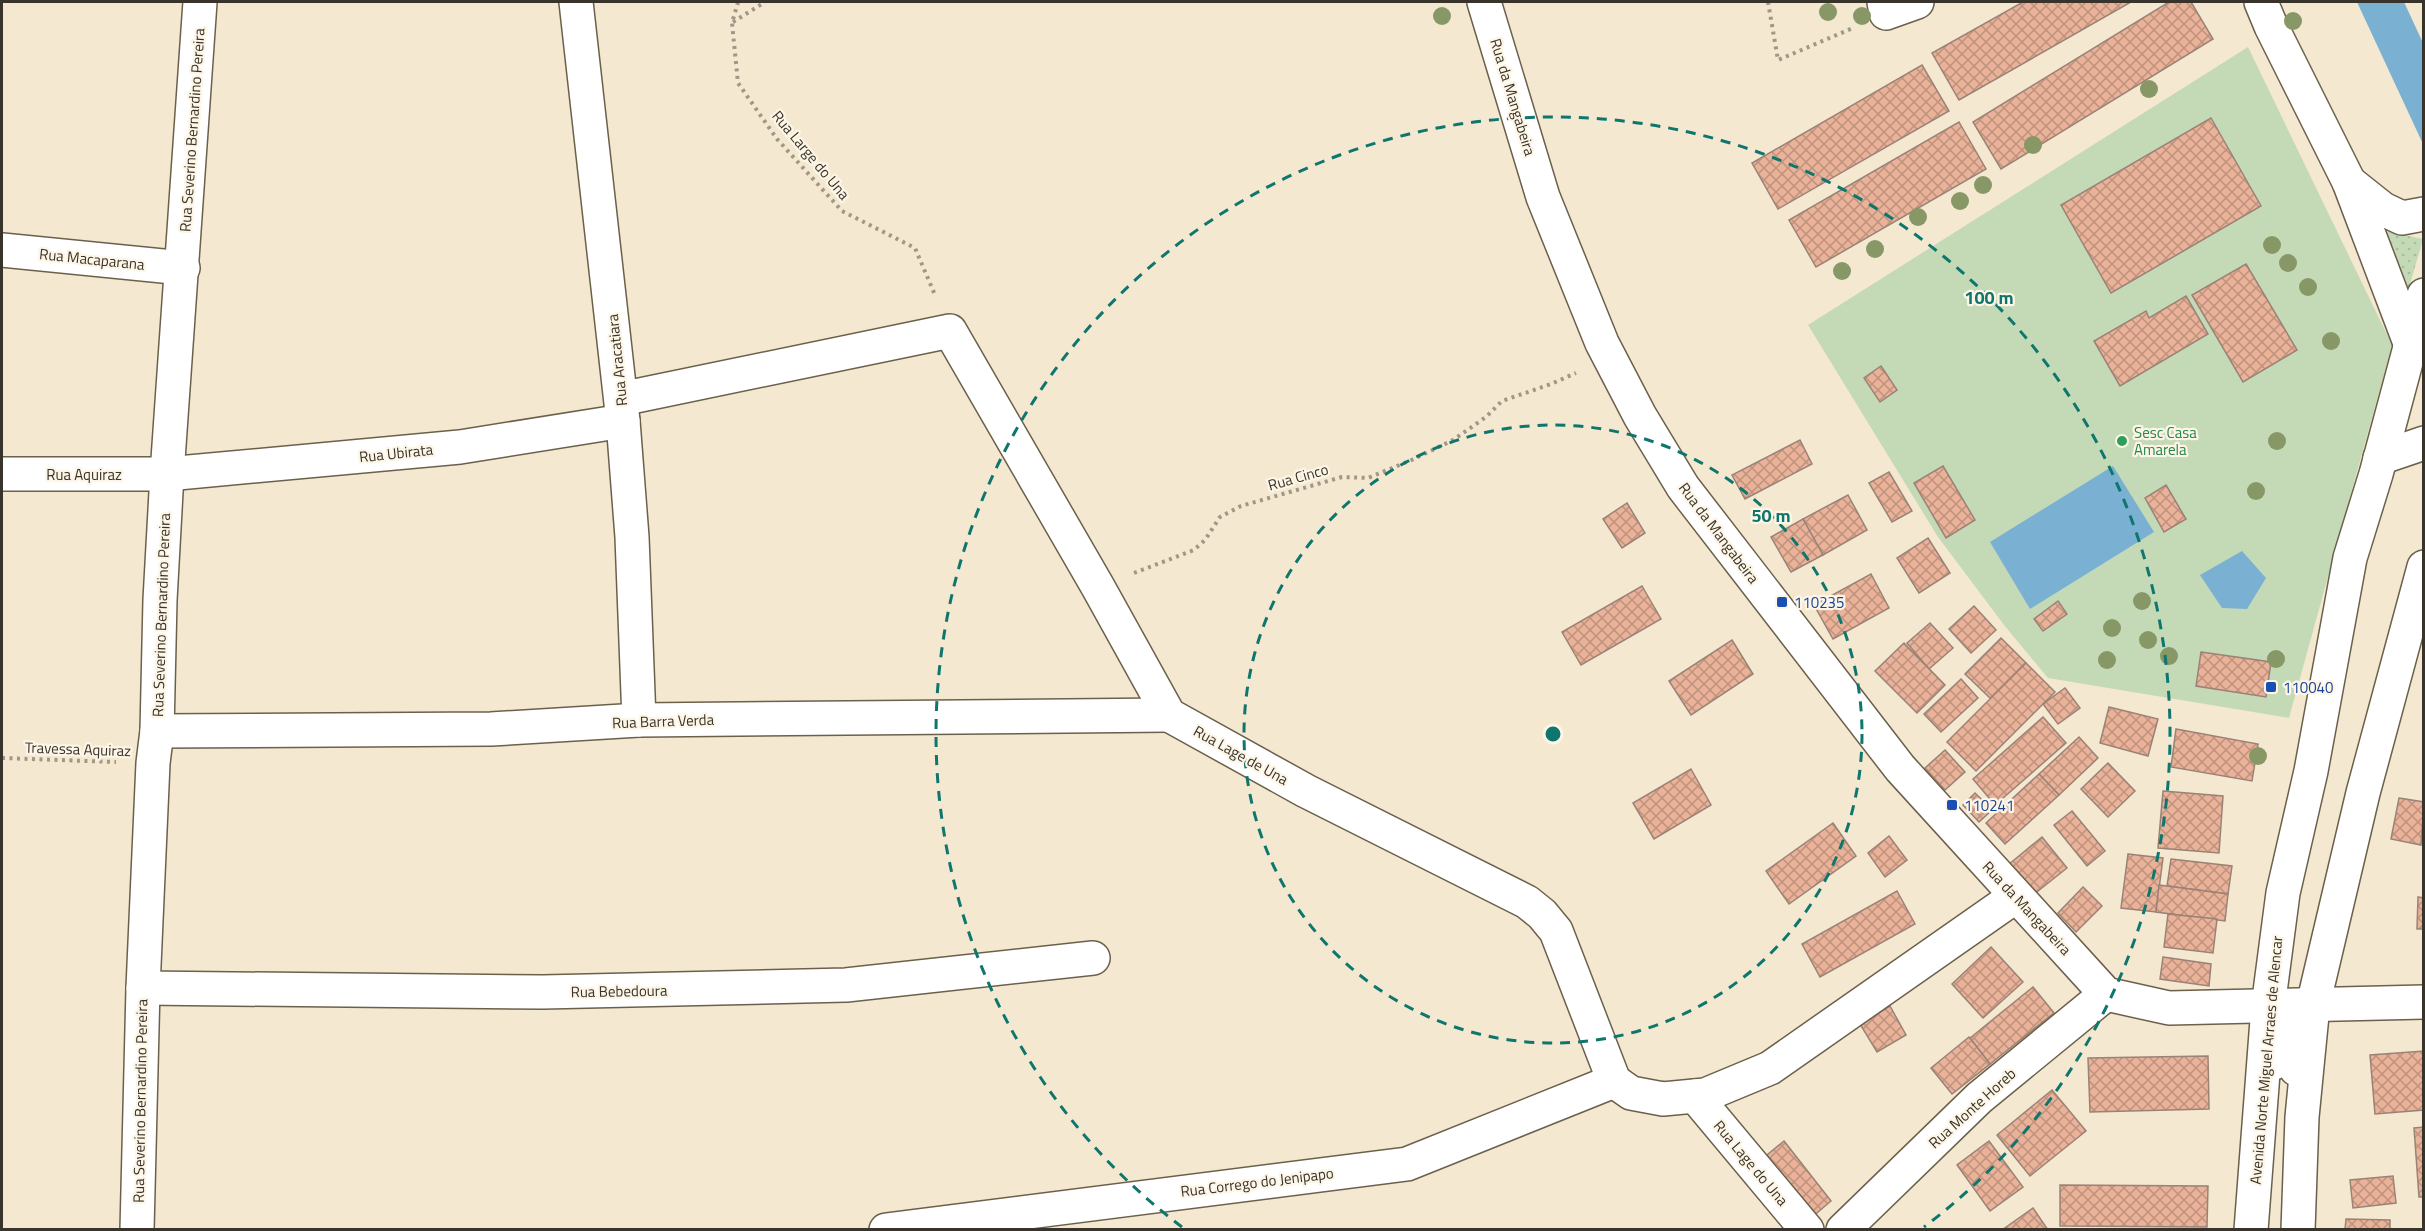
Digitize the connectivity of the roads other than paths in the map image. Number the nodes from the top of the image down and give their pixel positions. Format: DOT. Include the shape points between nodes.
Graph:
graph roads {
  1 [pos="200,2"];
  2 [pos="576,2"];
  3 [pos="1484,2"];
  4 [pos="1917,2"];
  5 [pos="2261,2"];
  6 [pos="1885,7"];
  7 [pos="2349,182"];
  8 [pos="2424,214"];
  9 [pos="2,250"];
  10 [pos="183,268"];
  11 [pos="2424,295"];
  12 [pos="2410,343"];
  13 [pos="622,410"];
  14 [pos="2424,443"];
  15 [pos="2380,459"];
  16 [pos="2,474"];
  17 [pos="167,474"];
  18 [pos="2424,567"];
  19 [pos="1169,714"];
  20 [pos="639,720"];
  21 [pos="155,747"];
  22 [pos="2016,896"];
  23 [pos="1093,958"];
  24 [pos="143,988"];
  25 [pos="2106,994"];
  26 [pos="2424,1002"];
  27 [pos="2313,1005"];
  28 [pos="2268,1007"];
  29 [pos="1614,1081"];
  30 [pos="1695,1096"];
  31 [pos="137,1230"];
  32 [pos="886,1230"];
  33 [pos="1807,1230"];
  34 [pos="1843,1230"];
  35 [pos="2251,1230"];
  36 [pos="2268,1230"];
  37 [pos="2285,1230"];
  38 [pos="2298,1230"];
  1 -- 10 [label="street, Rua Severino Bernardino Pereira"];
  2 -- 13 [label="street, Rua Aracatiara"];
  3 -- 22 [label="street, Rua da Mangabeira" via="1543,197 1609,357 1640,416 1683,487 1900,768"];
  4 -- 6 [label="street"];
  5 -- 7 [label="street"];
  7 -- 8 [label="street" via="2383,209 2402,218"];
  7 -- 12 [label="street"];
  9 -- 10 [label="street, Rua Macaparana"];
  10 -- 17 [label="street, Rua Severino Bernardino Pereira"];
  11 -- 12 [label="street, Avenida Norte Miguel Arraes de Alencar"];
  12 -- 15 [label="street, Avenida Norte Miguel Arraes de Alencar"];
  13 -- 17 [label="street, Rua Ubirata" via="460,447"];
  13 -- 19 [label="street, Rua Ubirata" via="950,331"];
  13 -- 20 [label="street, Rua Aracatiara" via="632,537"];
  14 -- 15 [label="street"];
  15 -- 28 [label="street, Avenida Norte Miguel Arraes de Alencar" via="2350,558 2311,771 2283,893"];
  16 -- 17 [label="street, Rua Aquiraz"];
  17 -- 21 [label="street, Rua Severino Bernardino Pereira"];
  18 -- 27 [label="street" via="2363,793"];
  19 -- 20 [label="street, Rua Barra Verda"];
  19 -- 29 [label="street, Rua Lage de Una" via="1306,791 1527,902 1542,914 1556,931"];
  20 -- 21 [label="street, Rua Barra Verda"];
  21 -- 24 [label="street, Rua Severino Bernardino Pereira"];
  22 -- 25 [label="street, Rua da Mangabeira"];
  22 -- 30 [label="street" via="1770,1068"];
  23 -- 24 [label="street, Rua Bebedoura" via="846,986 543,992"];
  24 -- 31 [label="street, Rua Severino Bernardino Pereira"];
  25 -- 28 [label="street" via="2169,1008"];
  25 -- 34 [label="street, Rua Monte Horeb" via="1979,1098"];
  26 -- 27 [label="street"];
  27 -- 28 [label="street"];
  27 -- 38 [label="street" via="2302,1118"];
  28 -- 35 [label="street, Avenida Norte Miguel Arraes de Alencar"];
  29 -- 30 [label="street" via="1631,1093 1663,1099"];
  29 -- 32 [label="street, Rua Corrego do Jenipapo" via="1407,1164"];
  30 -- 33 [label="street, Rua Lage do Una"];
  36 -- 37 [label="street" via="2276,1026 2299,1028"];
}
